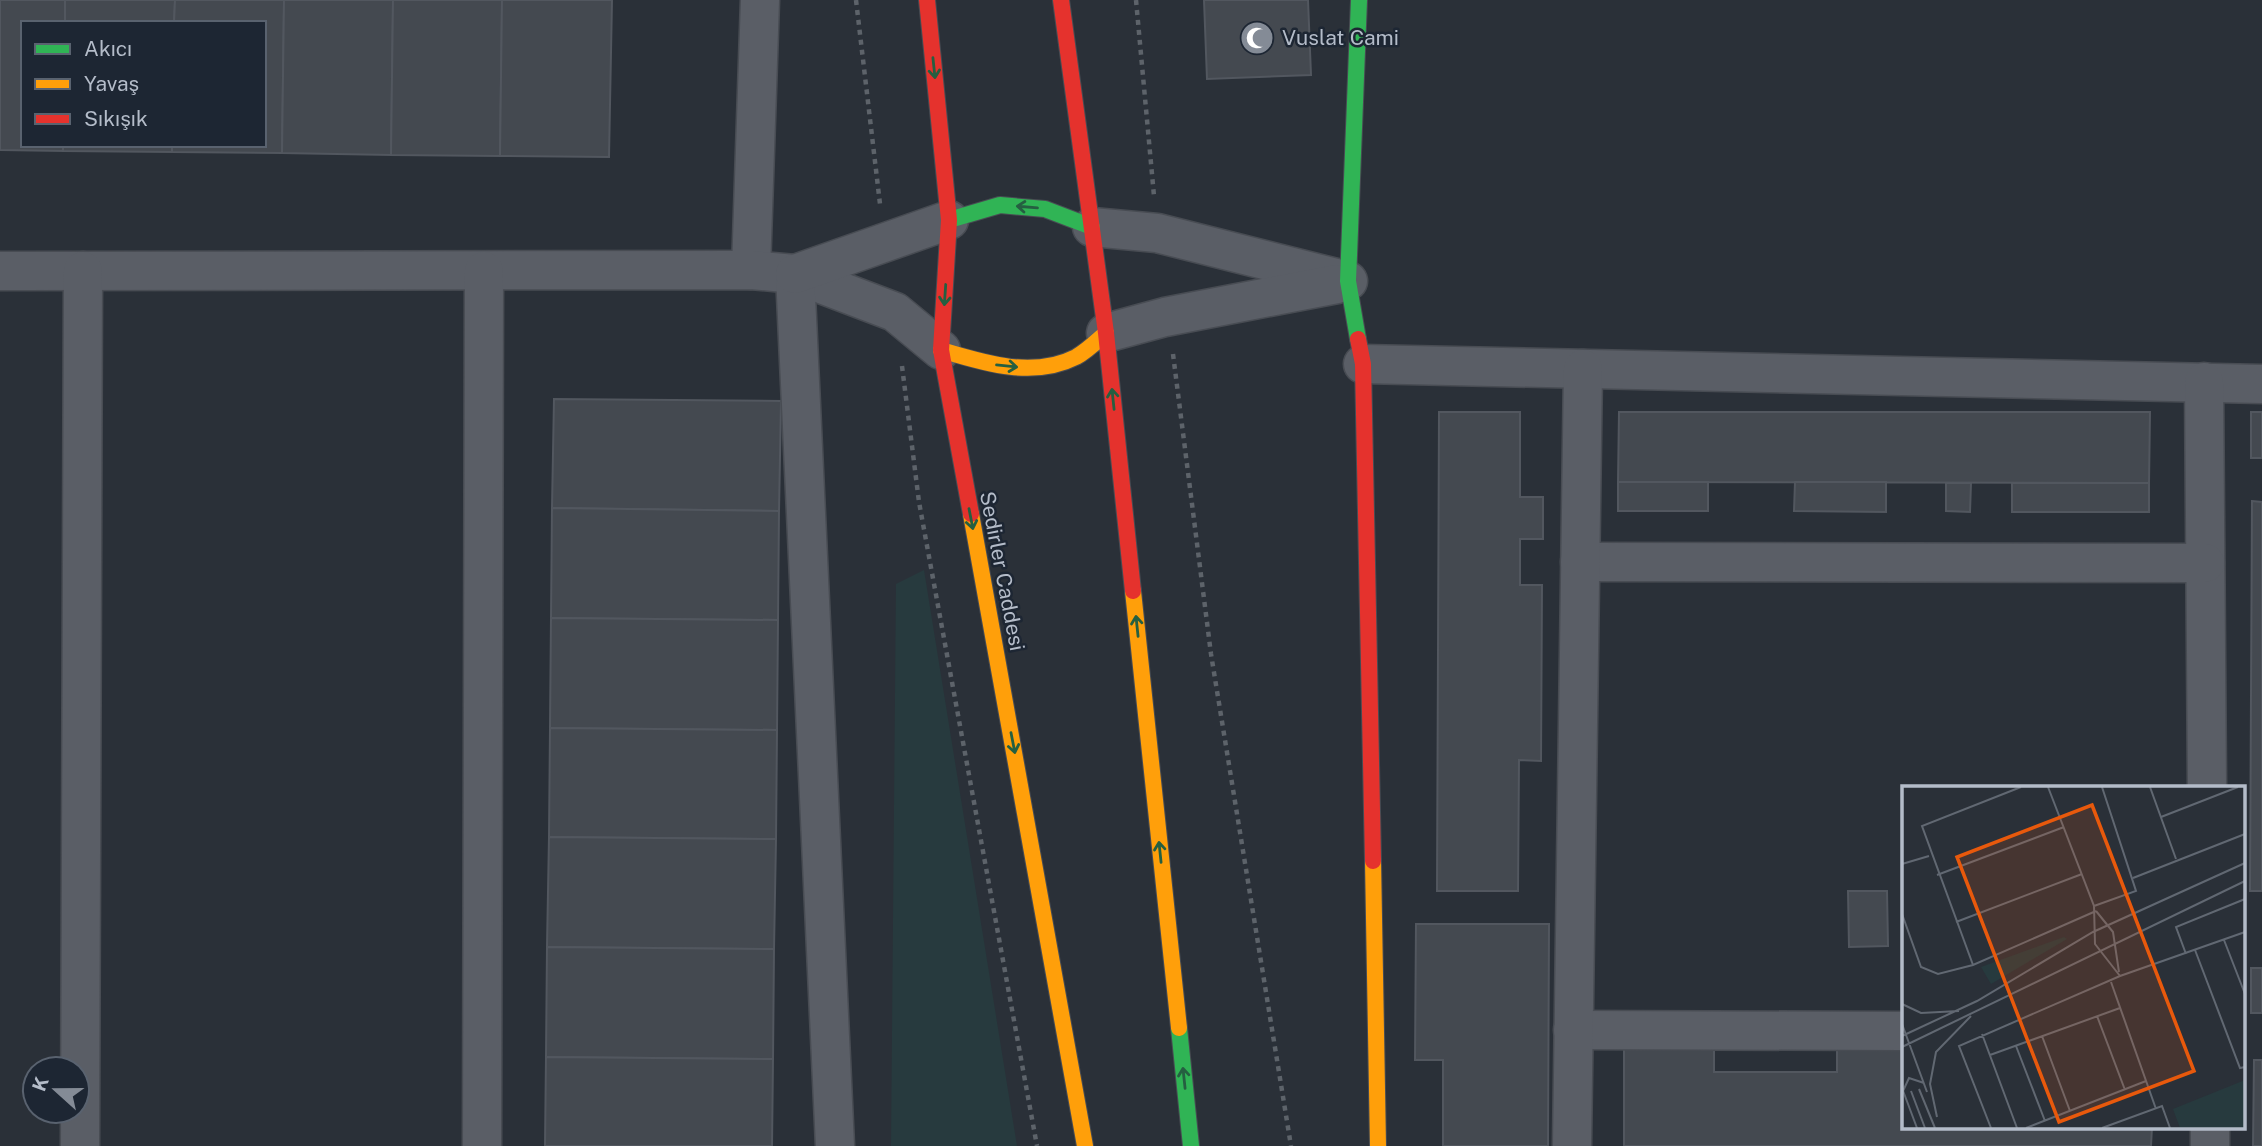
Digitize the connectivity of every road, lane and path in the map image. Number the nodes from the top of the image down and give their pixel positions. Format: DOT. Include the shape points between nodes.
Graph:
graph roads {
  1 [pos="760,0"];
  2 [pos="856,0"];
  3 [pos="927,0"];
  4 [pos="1061,0"];
  5 [pos="1136,0"];
  6 [pos="1359,0"];
  7 [pos="949,220"];
  8 [pos="1092,227"];
  9 [pos="1157,233"];
  10 [pos="885,244"];
  11 [pos="751,270"];
  12 [pos="0,271"];
  13 [pos="83,271"];
  14 [pos="484,271"];
  15 [pos="796,274"];
  16 [pos="1348,281"];
  17 [pos="895,312"];
  18 [pos="1165,317"];
  19 [pos="1106,333"];
  20 [pos="941,350"];
  21 [pos="1363,364"];
  22 [pos="1583,369"];
  23 [pos="2204,382"];
  24 [pos="2262,384"];
  25 [pos="1580,562"];
  26 [pos="2205,563"];
  27 [pos="2207,786"];
  28 [pos="1573,1030"];
  29 [pos="1902,1031"];
  30 [pos="2210,1128"];
  31 [pos="80,1146"];
  32 [pos="482,1146"];
  33 [pos="835,1146"];
  34 [pos="1037,1146"];
  35 [pos="1085,1146"];
  36 [pos="1191,1146"];
  37 [pos="1291,1146"];
  38 [pos="1378,1146"];
  39 [pos="1572,1146"];
  40 [pos="2210,1146"];
  1 -- 11 [label="street"];
  2 -- 10 [label="path"];
  3 -- 7 [label="main road, Sedirler Caddesi, one-way"];
  4 -- 8 [label="main road"];
  5 -- 9 [label="path"];
  6 -- 16 [label="main road"];
  8 -- 7 [label="main road, one-way" via="1045,209 1000,205"];
  7 -- 10 [label="street"];
  7 -- 20 [label="main road, Sedirler Caddesi, one-way"];
  8 -- 9 [label="street"];
  8 -- 19 [label="main road"];
  9 -- 16 [label="street"];
  10 -- 15 [label="street"];
  11 -- 14 [label="street"];
  11 -- 15 [label="street"];
  12 -- 13 [label="street"];
  13 -- 14 [label="street"];
  13 -- 31 [label="street"];
  14 -- 32 [label="street"];
  15 -- 17 [label="street"];
  15 -- 33 [label="street"];
  16 -- 18 [label="street"];
  16 -- 21 [label="main road"];
  17 -- 20 [label="street"];
  17 -- 34 [label="path" via="919,502"];
  18 -- 19 [label="street"];
  18 -- 37 [label="path" via="1175,362 1211,654"];
  20 -- 19 [label="main road, one-way" via="988,364 1040,370 1076,357"];
  36 -- 19 [label="main road, one-way"];
  20 -- 35 [label="main road, Sedirler Caddesi, one-way"];
  21 -- 22 [label="street"];
  21 -- 38 [label="main road"];
  22 -- 23 [label="street"];
  22 -- 25 [label="street"];
  23 -- 24 [label="street"];
  23 -- 26 [label="street"];
  25 -- 26 [label="street"];
  25 -- 28 [label="street"];
  26 -- 27 [label="street"];
  28 -- 29 [label="street"];
  28 -- 39 [label="street"];
  30 -- 40 [label="street"];
}
